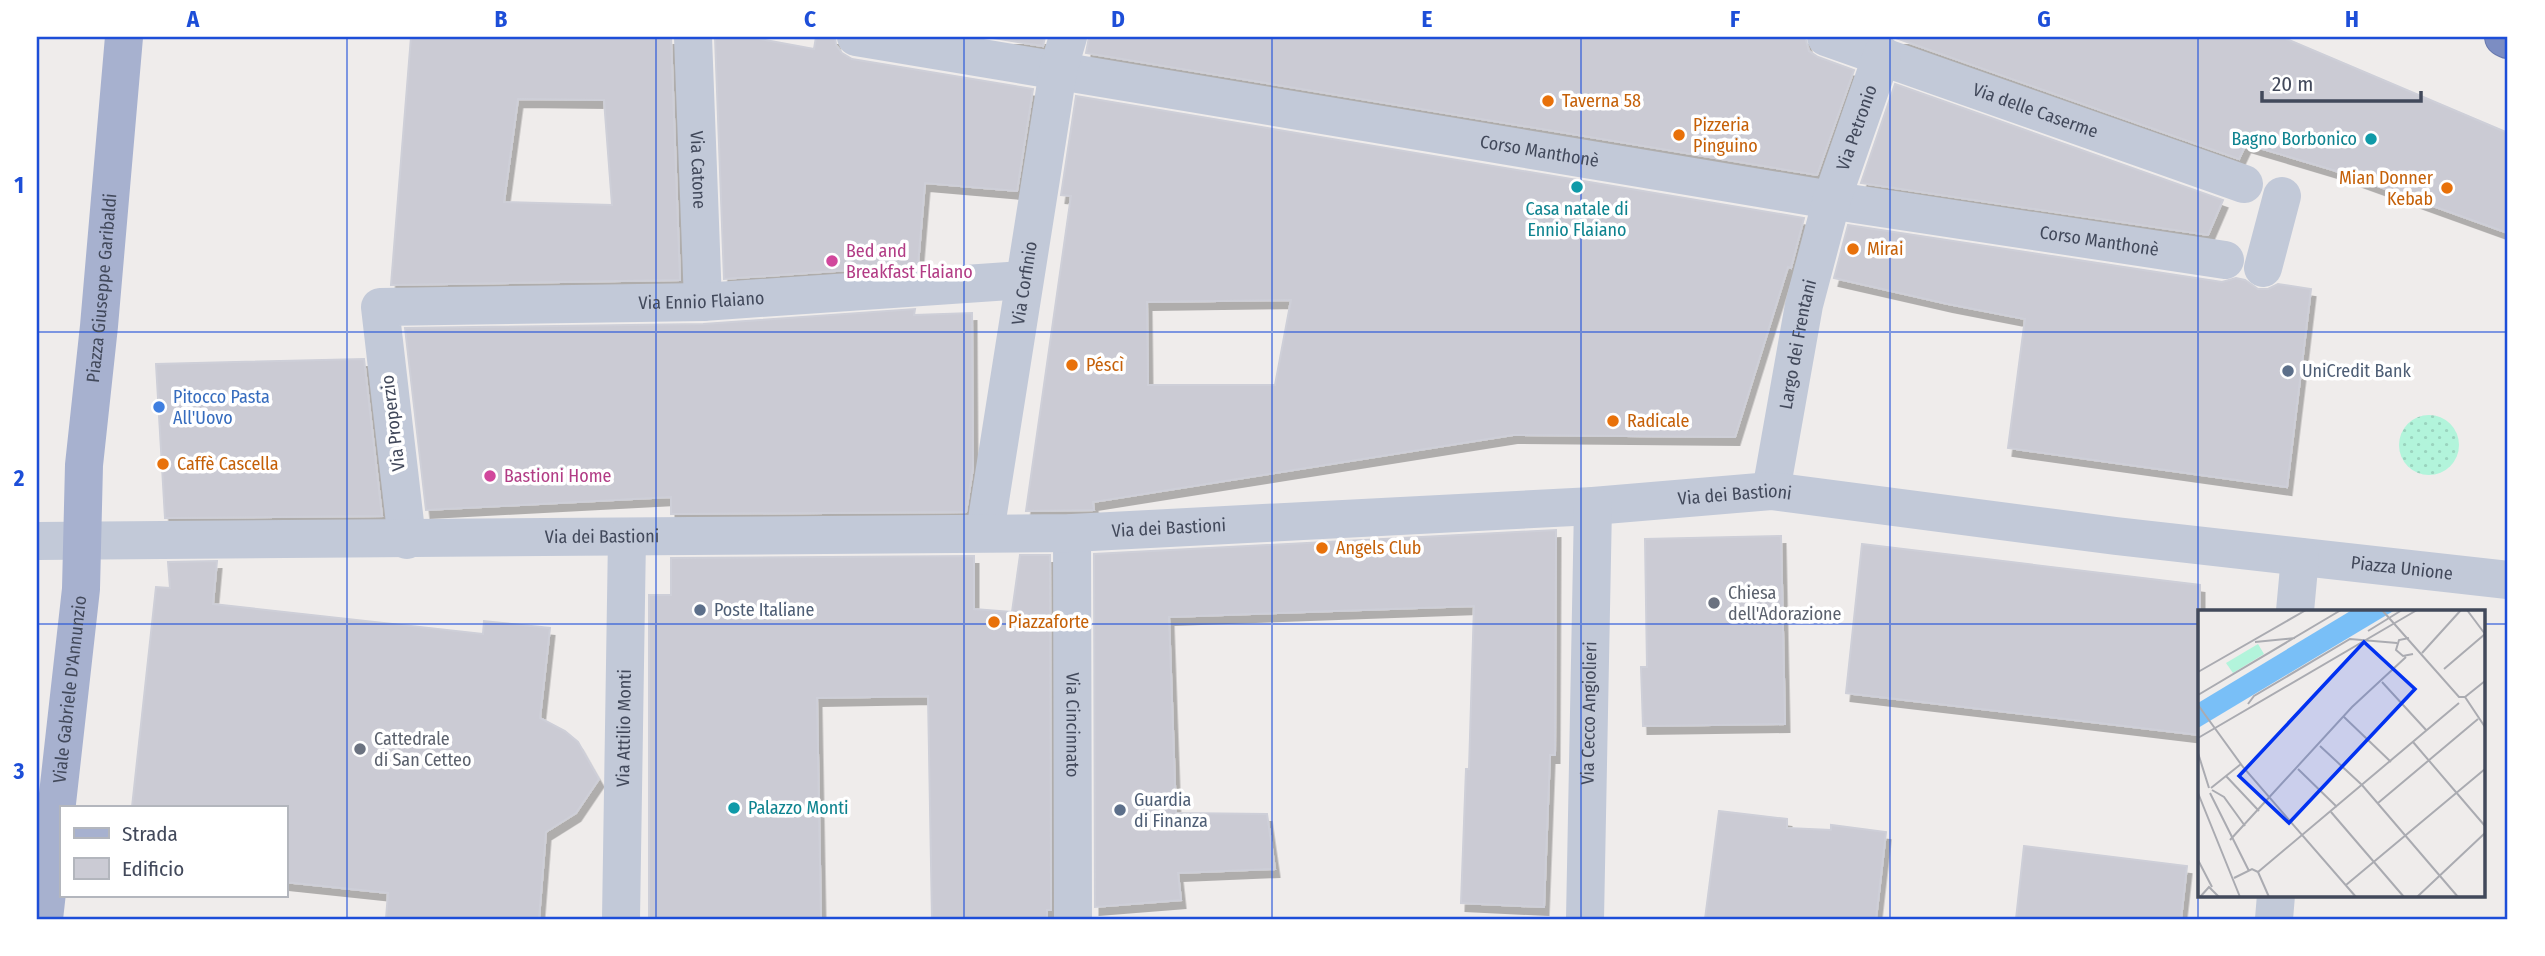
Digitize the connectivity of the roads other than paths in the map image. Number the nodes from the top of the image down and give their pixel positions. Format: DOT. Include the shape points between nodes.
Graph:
graph roads {
  1 [pos="124,37"];
  2 [pos="693,37"];
  3 [pos="856,37"];
  4 [pos="1826,37"];
  5 [pos="1063,54"];
  6 [pos="1882,55"];
  7 [pos="2244,184"];
  8 [pos="2282,196"];
  9 [pos="1832,199"];
  10 [pos="2225,260"];
  11 [pos="2263,268"];
  12 [pos="1023,280"];
  13 [pos="703,302"];
  14 [pos="380,307"];
  15 [pos="1771,491"];
  16 [pos="1593,506"];
  17 [pos="985,532"];
  18 [pos="1072,533"];
  19 [pos="626,537"];
  20 [pos="407,540"];
  21 [pos="37,541"];
  22 [pos="82,542"];
  23 [pos="2299,556"];
  24 [pos="2508,580"];
  25 [pos="2295,610"];
  26 [pos="2276,897"];
  27 [pos="44,919"];
  28 [pos="621,919"];
  29 [pos="1073,919"];
  30 [pos="1585,919"];
  31 [pos="2274,919"];
  1 -- 22 [label="main road, Piazza Giuseppe Garibaldi" via="84,465"];
  2 -- 13 [label="street, Via Catone"];
  3 -- 5 [label="street, Corso Manthonè"];
  4 -- 6 [label="street, Via delle Caserme"];
  5 -- 9 [label="street, Corso Manthonè"];
  5 -- 12 [label="street, Via Corfinio"];
  6 -- 7 [label="street, Via delle Caserme"];
  6 -- 9 [label="street, Via Petronio"];
  8 -- 11 [label="street"];
  9 -- 10 [label="street, Corso Manthonè"];
  9 -- 15 [label="street, Largo dei Frentani" via="1804,305"];
  12 -- 13 [label="street, Via Ennio Flaiano"];
  12 -- 17 [label="street, Via Corfinio"];
  13 -- 14 [label="street, Via Ennio Flaiano"];
  14 -- 20 [label="street, Via Properzio"];
  15 -- 16 [label="street, Via dei Bastioni"];
  15 -- 23 [label="street, Via dei Bastioni" via="1975,512"];
  16 -- 18 [label="street, Via dei Bastioni"];
  16 -- 30 [label="street, Via Cecco Angiolieri"];
  17 -- 18 [label="street, Via dei Bastioni"];
  17 -- 19 [label="street, Via dei Bastioni"];
  18 -- 29 [label="street, Via Cincinnato"];
  19 -- 20 [label="street, Via dei Bastioni"];
  19 -- 28 [label="street, Via Attilio Monti"];
  20 -- 22 [label="street, Via dei Bastioni"];
  21 -- 22 [label="street, Via dei Bastioni"];
  22 -- 27 [label="main road, Viale Gabriele D'Annunzio" via="81,589"];
  23 -- 24 [label="street, Piazza Unione"];
  23 -- 25 [label="street"];
  26 -- 31 [label="street"];
}
